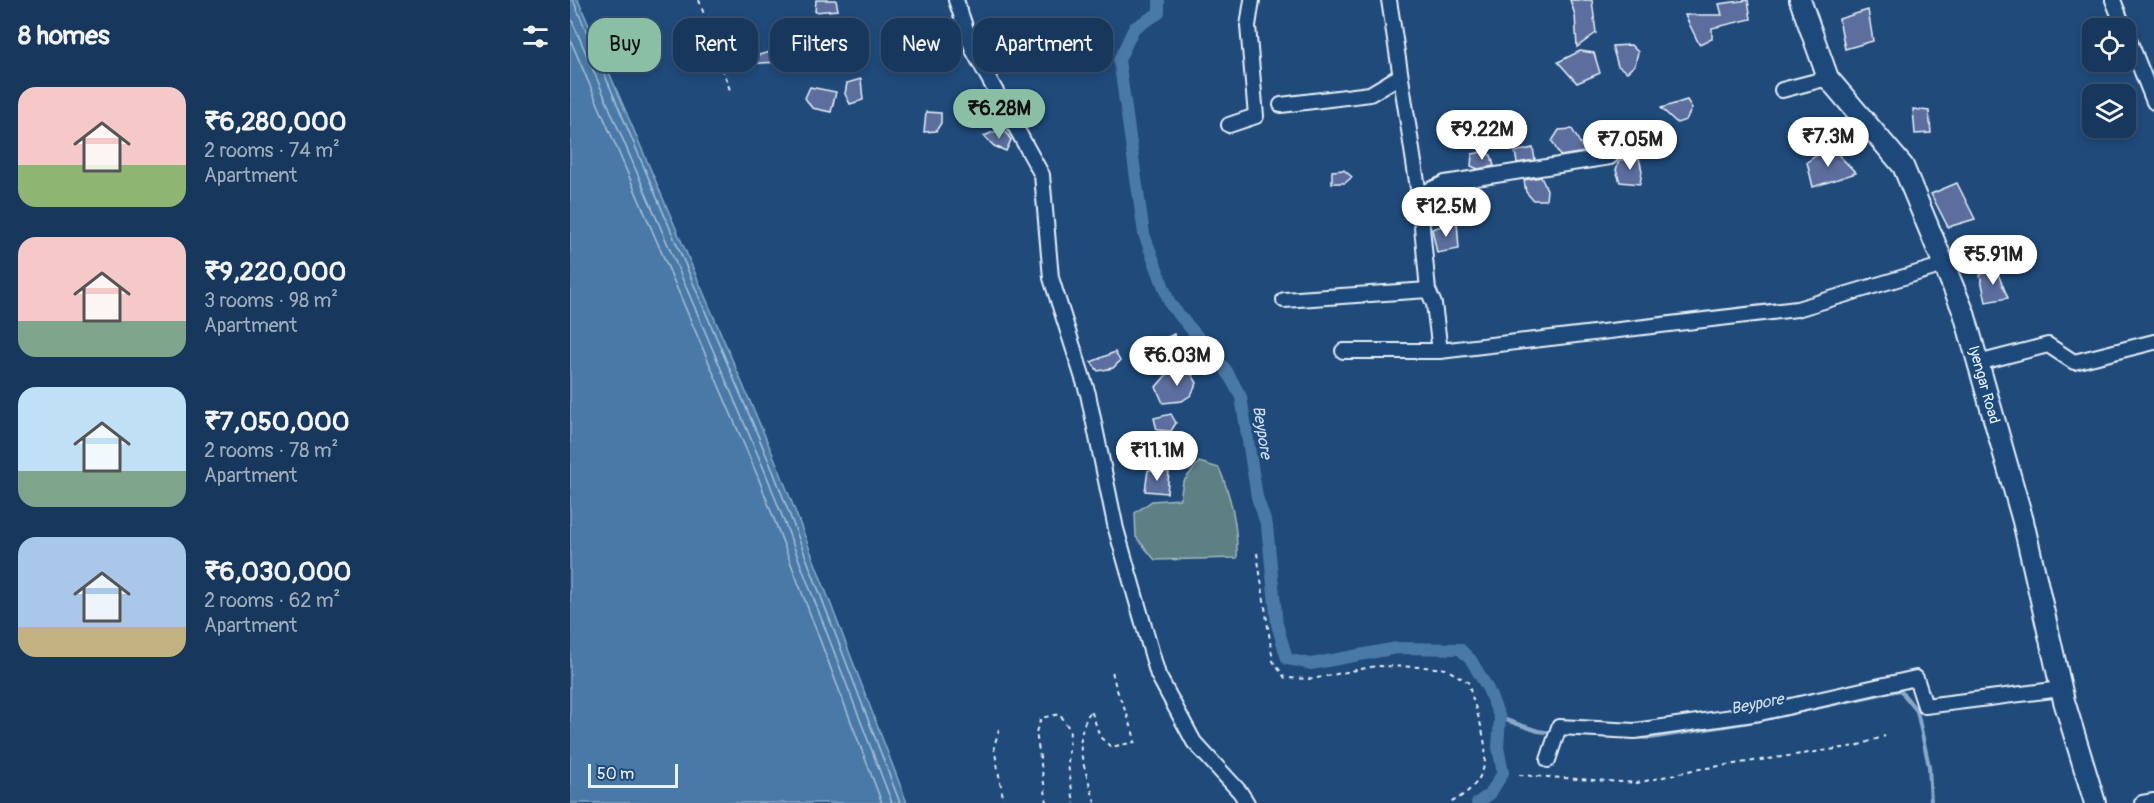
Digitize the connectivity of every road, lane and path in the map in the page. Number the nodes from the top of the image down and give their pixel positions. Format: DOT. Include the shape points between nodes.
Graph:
graph roads {
  1 [pos="699,0"];
  2 [pos="956,0"];
  3 [pos="1252,0"];
  4 [pos="1389,0"];
  5 [pos="1800,0"];
  6 [pos="2114,0"];
  7 [pos="2121,18"];
  8 [pos="2136,57"];
  9 [pos="1400,76"];
  10 [pos="1828,78"];
  11 [pos="1782,90"];
  12 [pos="731,93"];
  13 [pos="2154,102"];
  14 [pos="1281,105"];
  15 [pos="1229,125"];
  16 [pos="1610,157"];
  17 [pos="1419,195"];
  18 [pos="1944,265"];
  19 [pos="1428,290"];
  20 [pos="1284,300"];
  21 [pos="2154,342"];
  22 [pos="1343,351"];
  23 [pos="1440,351"];
  24 [pos="1978,363"];
  25 [pos="1257,553"];
  26 [pos="1112,669"];
  27 [pos="2061,688"];
  28 [pos="999,729"];
  29 [pos="1885,736"];
  30 [pos="1548,760"];
  31 [pos="1519,775"];
  32 [pos="2154,801"];
  33 [pos="1004,803"];
  34 [pos="1047,803"];
  35 [pos="1074,803"];
  36 [pos="1095,803"];
  37 [pos="1247,803"];
  38 [pos="1450,803"];
  39 [pos="2095,803"];
  40 [pos="2142,803"];
  1 -- 12 [label="path"];
  2 -- 37 [label="street" via="973,50 1042,175 1051,278 1088,394 1116,529 1158,675 1194,742"];
  3 -- 15 [label="street" via="1248,26 1256,116"];
  4 -- 9 [label="street"];
  5 -- 10 [label="main road, Iyengar Road"];
  6 -- 7 [label="street"];
  8 -- 13 [label="street"];
  9 -- 14 [label="street" via="1370,94"];
  9 -- 17 [label="street"];
  10 -- 11 [label="street"];
  10 -- 18 [label="main road, Iyengar Road" via="1903,166"];
  16 -- 17 [label="street" via="1445,183"];
  17 -- 19 [label="street"];
  18 -- 23 [label="street" via="1797,309"];
  18 -- 24 [label="main road, Iyengar Road" via="1964,313"];
  19 -- 20 [label="street"];
  19 -- 23 [label="street" via="1434,304"];
  21 -- 24 [label="street" via="2074,362 2048,345"];
  22 -- 23 [label="street"];
  24 -- 27 [label="main road, Iyengar Road" via="2023,521"];
  25 -- 38 [label="path" via="1273,662 1285,678 1312,679 1376,666 1424,667 1446,669 1468,682 1487,746 1484,771 1467,794"];
  26 -- 36 [label="path" via="1135,742 1111,747 1100,737 1091,710 1081,726 1080,740 1083,766"];
  27 -- 30 [label="street" via="1925,706 1916,678 1760,713 1635,731 1559,727"];
  27 -- 39 [label="main road, Iyengar Road"];
  28 -- 33 [label="path" via="994,747"];
  29 -- 31 [label="path" via="1856,746 1693,770 1636,783"];
  32 -- 40 [label="street"];
  34 -- 35 [label="path" via="1036,732 1041,718 1060,714 1070,730 1068,765"];
}
